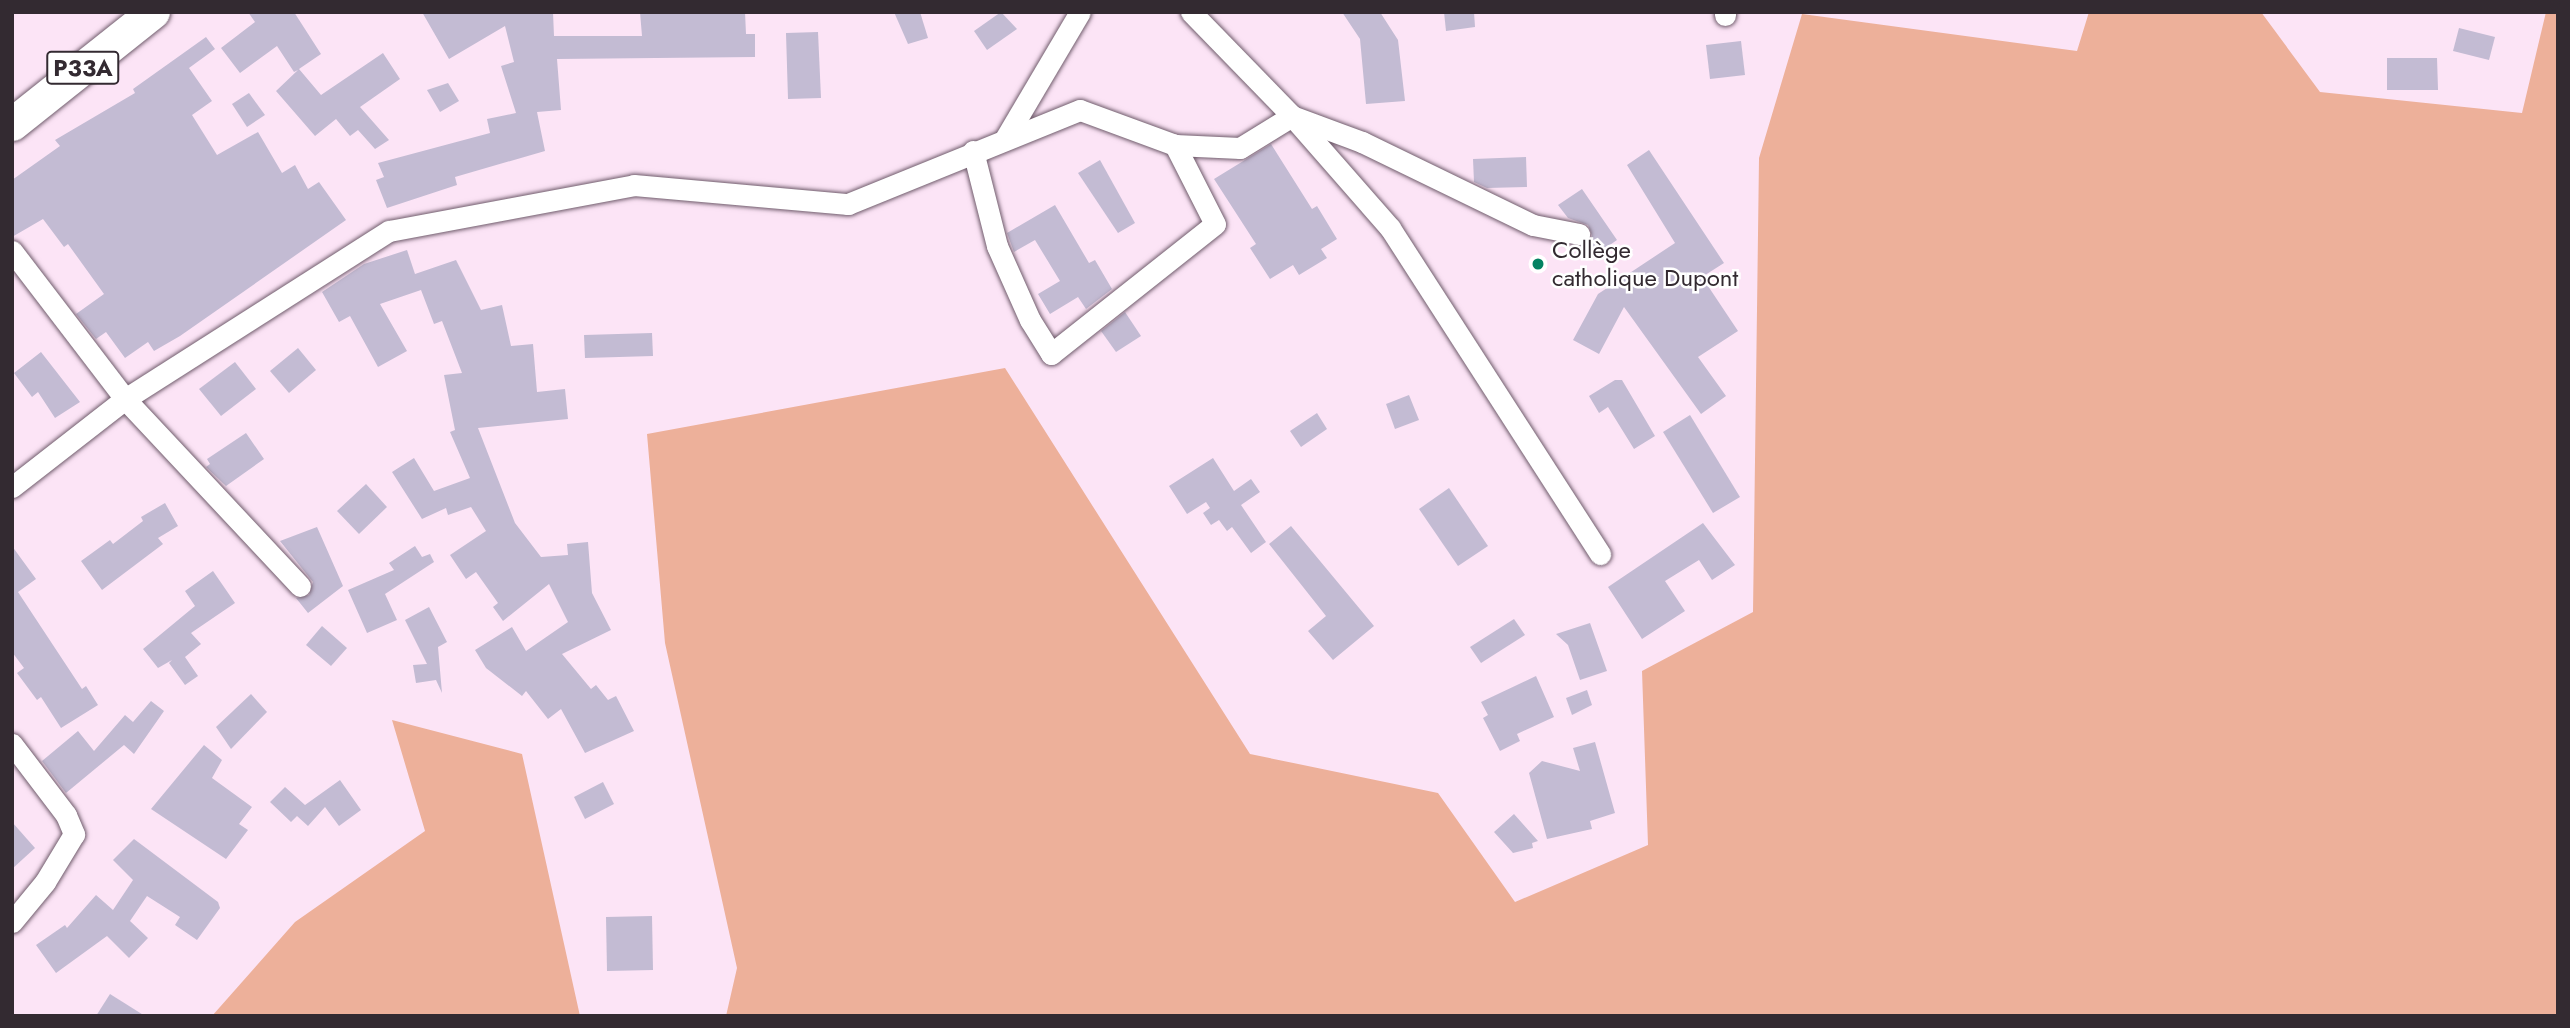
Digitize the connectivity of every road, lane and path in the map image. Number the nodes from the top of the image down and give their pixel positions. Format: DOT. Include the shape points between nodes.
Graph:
graph roads {
  1 [pos="153,12"];
  2 [pos="1080,12"];
  3 [pos="1191,12"];
  4 [pos="1292,116"];
  5 [pos="12,124"];
  6 [pos="1006,137"];
  7 [pos="1175,145"];
  8 [pos="973,151"];
  9 [pos="1578,234"];
  10 [pos="12,251"];
  11 [pos="125,399"];
  12 [pos="12,487"];
  13 [pos="1600,554"];
  14 [pos="300,586"];
  15 [pos="12,744"];
  16 [pos="12,922"];
  1 -- 5 [label="main road, P33A"];
  2 -- 6 [label="street"];
  3 -- 4 [label="street"];
  4 -- 7 [label="street" via="1240,148"];
  4 -- 9 [label="street" via="1362,142 1534,225"];
  4 -- 13 [label="street" via="1390,228"];
  6 -- 7 [label="street" via="1080,110"];
  6 -- 8 [label="street"];
  7 -- 8 [label="street" via="1215,224 1051,354 1030,320 997,246"];
  8 -- 11 [label="street" via="848,204 634,186 389,231"];
  10 -- 11 [label="street"];
  11 -- 12 [label="street"];
  11 -- 14 [label="street"];
  15 -- 16 [label="street" via="66,815 74,834 46,882"];
}
